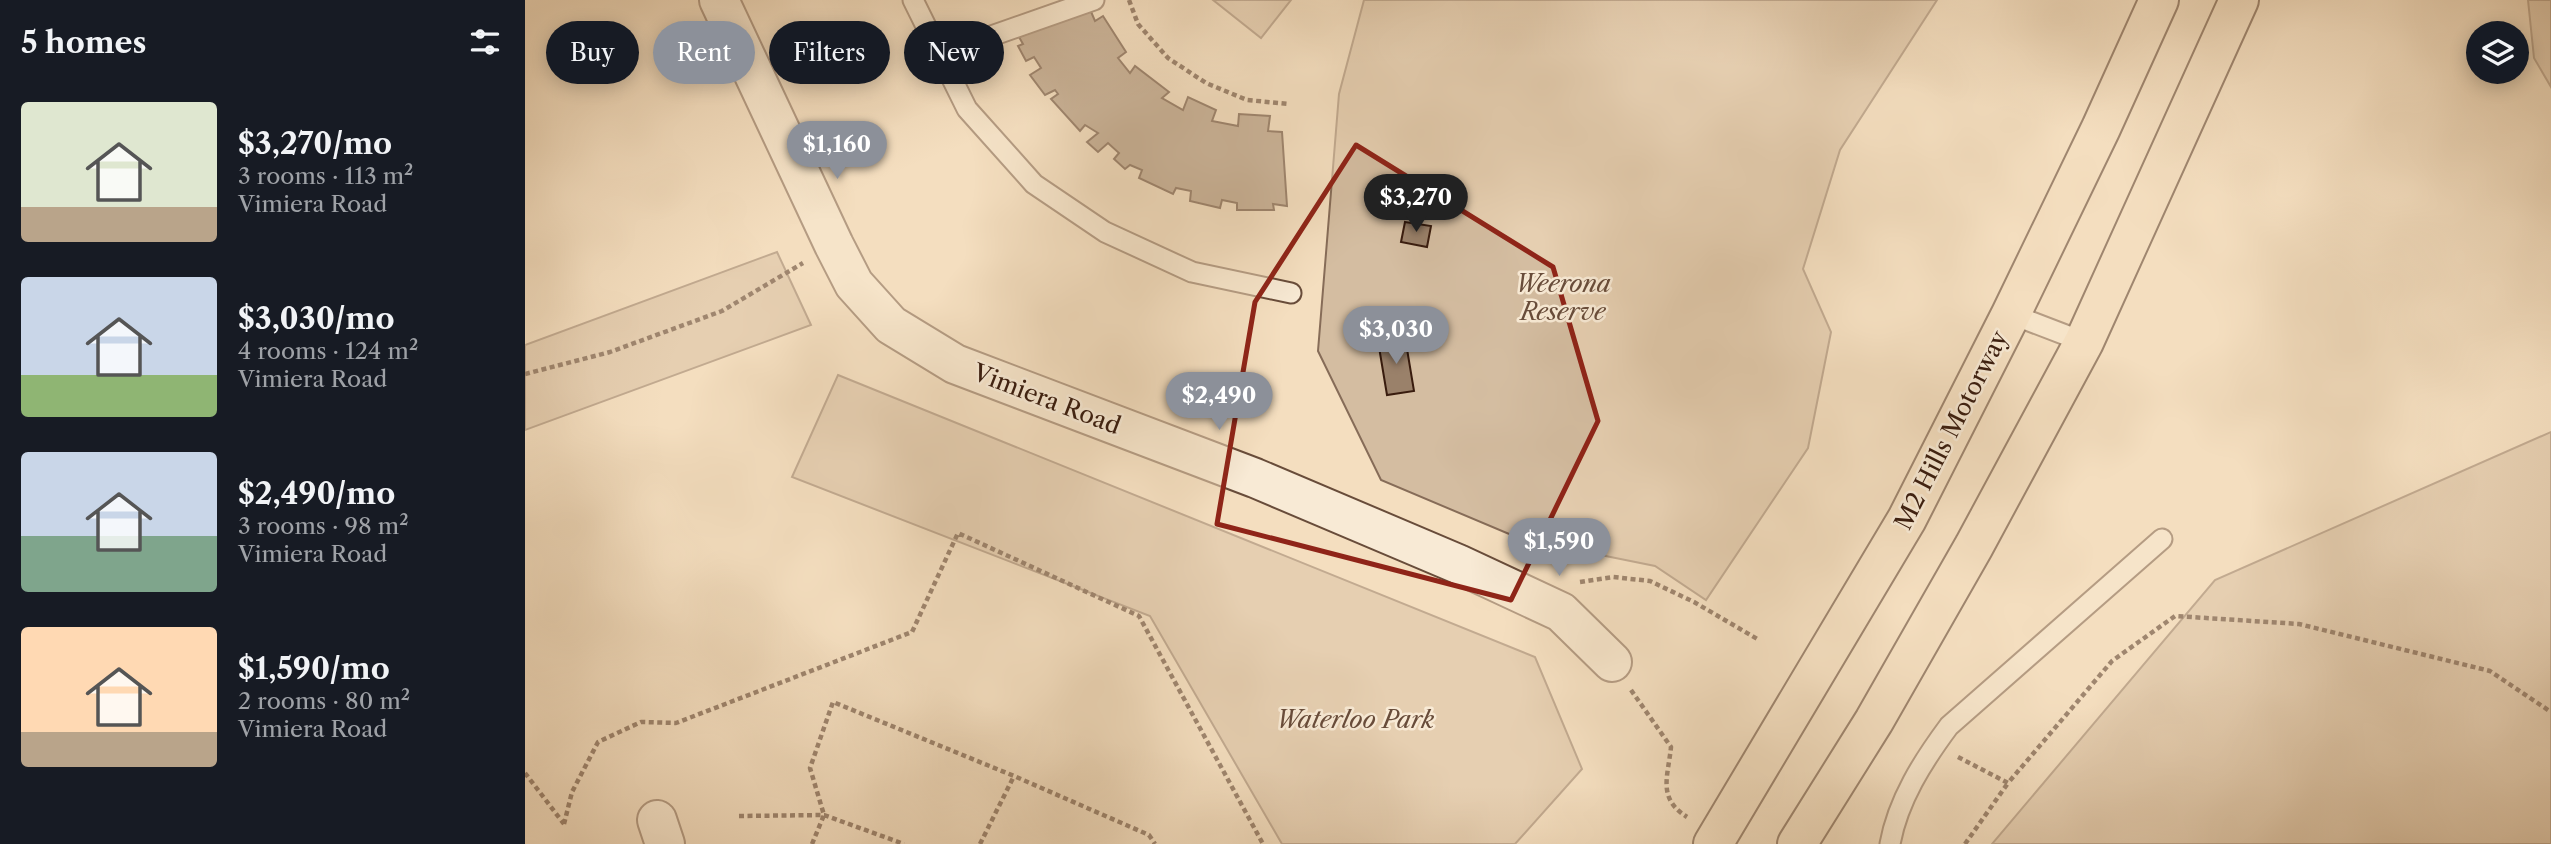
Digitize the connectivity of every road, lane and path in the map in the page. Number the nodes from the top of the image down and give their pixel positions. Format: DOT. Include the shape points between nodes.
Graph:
graph roads {
  1 [pos="719,0"];
  2 [pos="913,0"];
  3 [pos="1094,0"];
  4 [pos="1129,0"];
  5 [pos="2159,0"];
  6 [pos="2239,0"];
  7 [pos="924,21"];
  8 [pos="1004,32"];
  9 [pos="955,84"];
  10 [pos="1289,104"];
  11 [pos="834,245"];
  12 [pos="1291,293"];
  13 [pos="2011,314"];
  14 [pos="2084,342"];
  15 [pos="525,373"];
  16 [pos="2162,539"];
  17 [pos="1576,582"];
  18 [pos="1759,640"];
  19 [pos="1612,662"];
  20 [pos="2551,712"];
  21 [pos="1957,757"];
  22 [pos="525,773"];
  23 [pos="1014,776"];
  24 [pos="2008,783"];
  25 [pos="824,815"];
  26 [pos="739,816"];
  27 [pos="1715,840"];
  28 [pos="812,844"];
  29 [pos="904,844"];
  30 [pos="980,844"];
  31 [pos="1155,844"];
  32 [pos="1263,844"];
  33 [pos="1797,844"];
  34 [pos="1891,844"];
  35 [pos="1965,844"];
  1 -- 11 [label="street, Vimiera Road"];
  2 -- 7 [label="lane"];
  3 -- 8 [label="lane"];
  4 -- 10 [label="path" via="1138,24 1168,58 1206,83 1247,100"];
  5 -- 13 [label="highway, M2 Hills Motorway"];
  6 -- 14 [label="highway"];
  9 -- 12 [label="lane" via="967,109 1034,184 1105,232 1192,272"];
  11 -- 15 [label="path" via="722,310 610,352"];
  11 -- 19 [label="street, Vimiera Road" via="854,284 891,325 955,364 1255,478 1458,564 1561,612"];
  13 -- 14 [label="lane"];
  13 -- 27 [label="highway, M2 Hills Motorway" via="1907,519"];
  14 -- 33 [label="highway" via="1975,546"];
  16 -- 34 [label="lane" via="1949,726 1921,763"];
  17 -- 18 [label="path" via="1650,581"];
  19 -- 27 [label="path" via="1671,747 1666,793 1677,810"];
  20 -- 24 [label="path" via="2490,671 2299,624 2175,616 2112,661"];
  21 -- 24 [label="path"];
  22 -- 32 [label="path" via="564,824 572,792 598,742 642,722 676,723 912,632 958,533 1139,616"];
  23 -- 25 [label="path" via="833,702 810,768"];
  23 -- 30 [label="path"];
  23 -- 31 [label="path" via="1149,835"];
  24 -- 35 [label="path"];
  25 -- 26 [label="path"];
  25 -- 28 [label="path"];
  25 -- 29 [label="path"];
}
